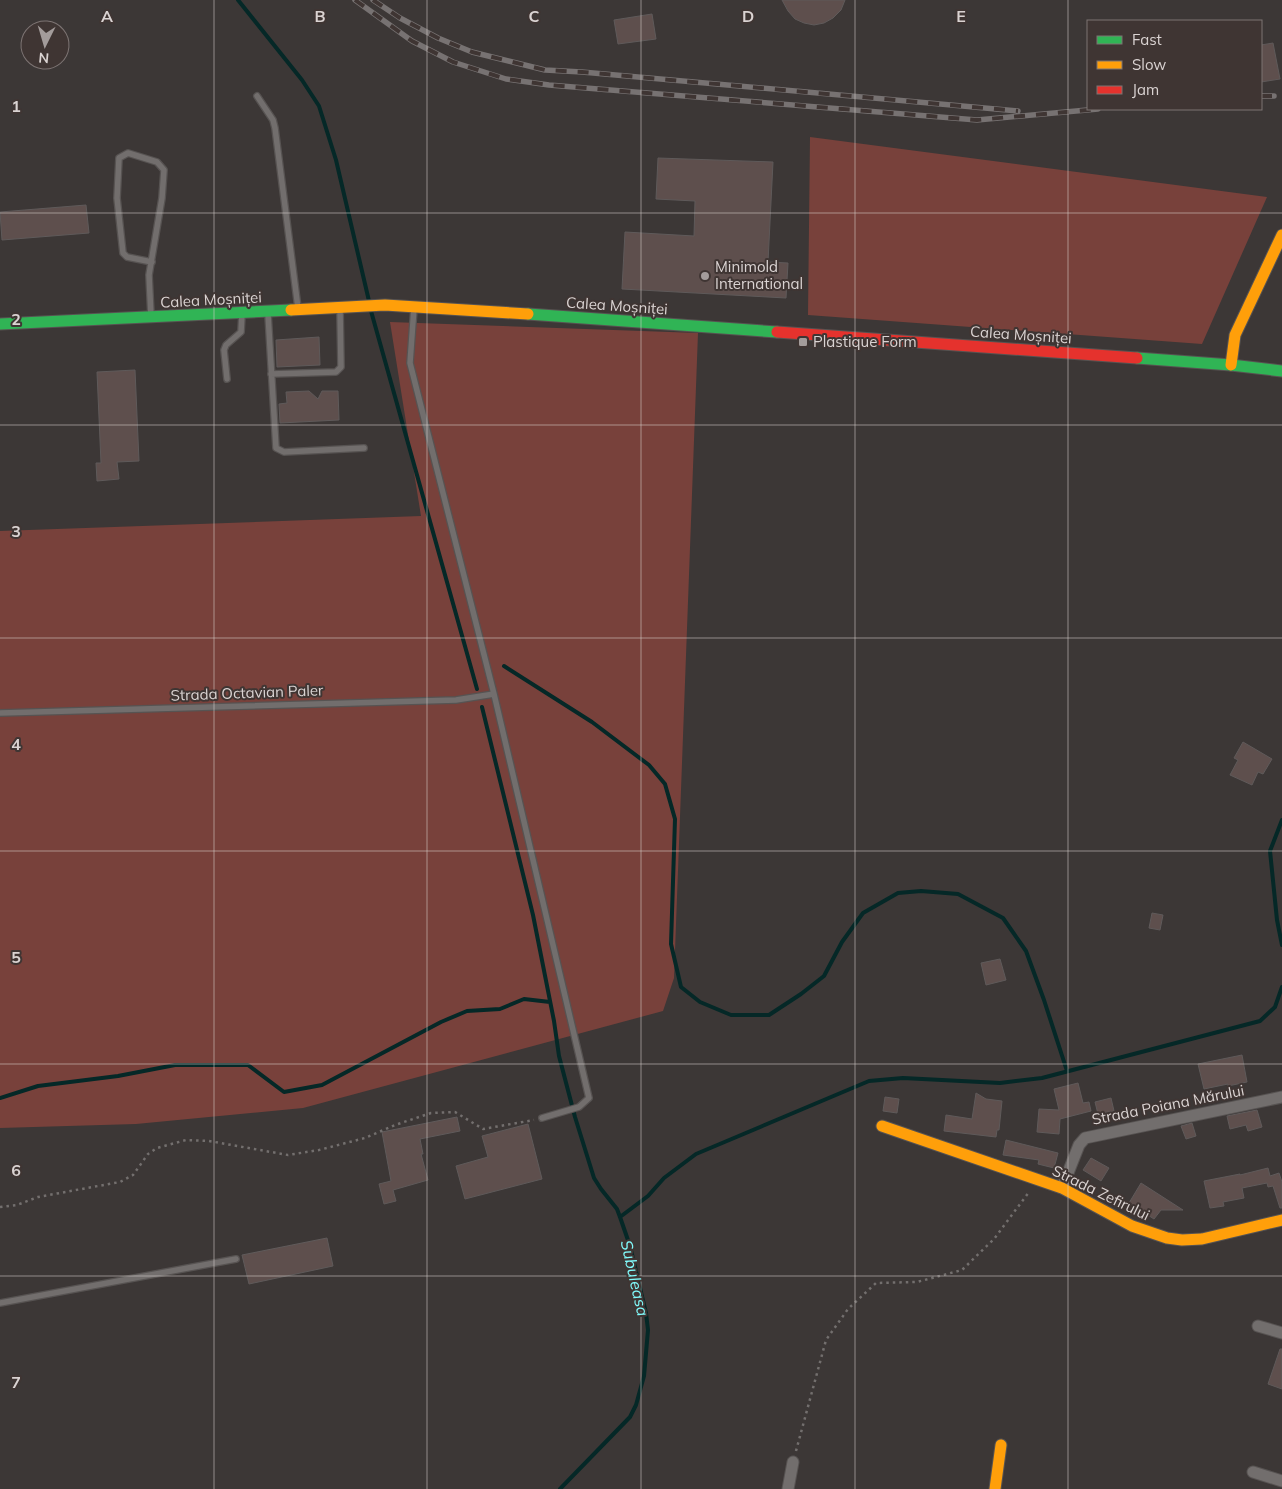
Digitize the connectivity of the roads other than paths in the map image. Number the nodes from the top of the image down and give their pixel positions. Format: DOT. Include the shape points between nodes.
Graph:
graph roads {
  1 [pos="256,96"];
  2 [pos="1282,236"];
  3 [pos="152,262"];
  4 [pos="414,306"];
  5 [pos="340,307"];
  6 [pos="299,310"];
  7 [pos="267,312"];
  8 [pos="242,314"];
  9 [pos="152,318"];
  10 [pos="0,324"];
  11 [pos="1231,365"];
  12 [pos="1282,371"];
  13 [pos="271,374"];
  14 [pos="227,379"];
  15 [pos="364,448"];
  16 [pos="494,694"];
  17 [pos="0,713"];
  18 [pos="1282,1097"];
  19 [pos="542,1118"];
  20 [pos="882,1126"];
  21 [pos="1062,1188"];
  22 [pos="1282,1220"];
  23 [pos="236,1259"];
  24 [pos="0,1303"];
  25 [pos="1258,1326"];
  26 [pos="1282,1334"];
  27 [pos="1002,1444"];
  28 [pos="793,1462"];
  29 [pos="1252,1472"];
  30 [pos="1282,1481"];
  31 [pos="788,1489"];
  32 [pos="995,1489"];
  1 -- 6 [label="lane" via="275,128"];
  2 -- 11 [label="street" via="1235,335"];
  3 -- 3 [label="lane" via="164,170 157,162 128,153 119,158 116,198 123,253 127,257"];
  3 -- 9 [label="lane" via="149,282"];
  4 -- 5 [label="street, Calea Moșniței"];
  4 -- 11 [label="street, Calea Moșniței"];
  4 -- 16 [label="lane" via="410,363"];
  5 -- 6 [label="street, Calea Moșniței"];
  5 -- 13 [label="lane" via="339,370"];
  6 -- 7 [label="street, Calea Moșniței"];
  7 -- 8 [label="street, Calea Moșniței"];
  7 -- 13 [label="lane"];
  8 -- 9 [label="street, Calea Moșniței"];
  8 -- 14 [label="lane" via="241,332 224,350"];
  9 -- 10 [label="street, Calea Moșniței"];
  11 -- 12 [label="street, Calea Moșniței"];
  13 -- 15 [label="lane" via="276,448 280,451"];
  16 -- 17 [label="lane, Strada Octavian Paler" via="456,700"];
  16 -- 19 [label="lane" via="589,1098 579,1107"];
  18 -- 21 [label="street, Strada Poiana Mărului" via="1085,1138 1079,1145"];
  20 -- 21 [label="street, Strada Zefirului"];
  21 -- 22 [label="street, Strada Zefirului" via="1132,1226 1167,1238 1202,1239"];
  23 -- 24 [label="lane"];
  25 -- 26 [label="street"];
  27 -- 32 [label="street"];
  28 -- 31 [label="street"];
  29 -- 30 [label="street"];
}
